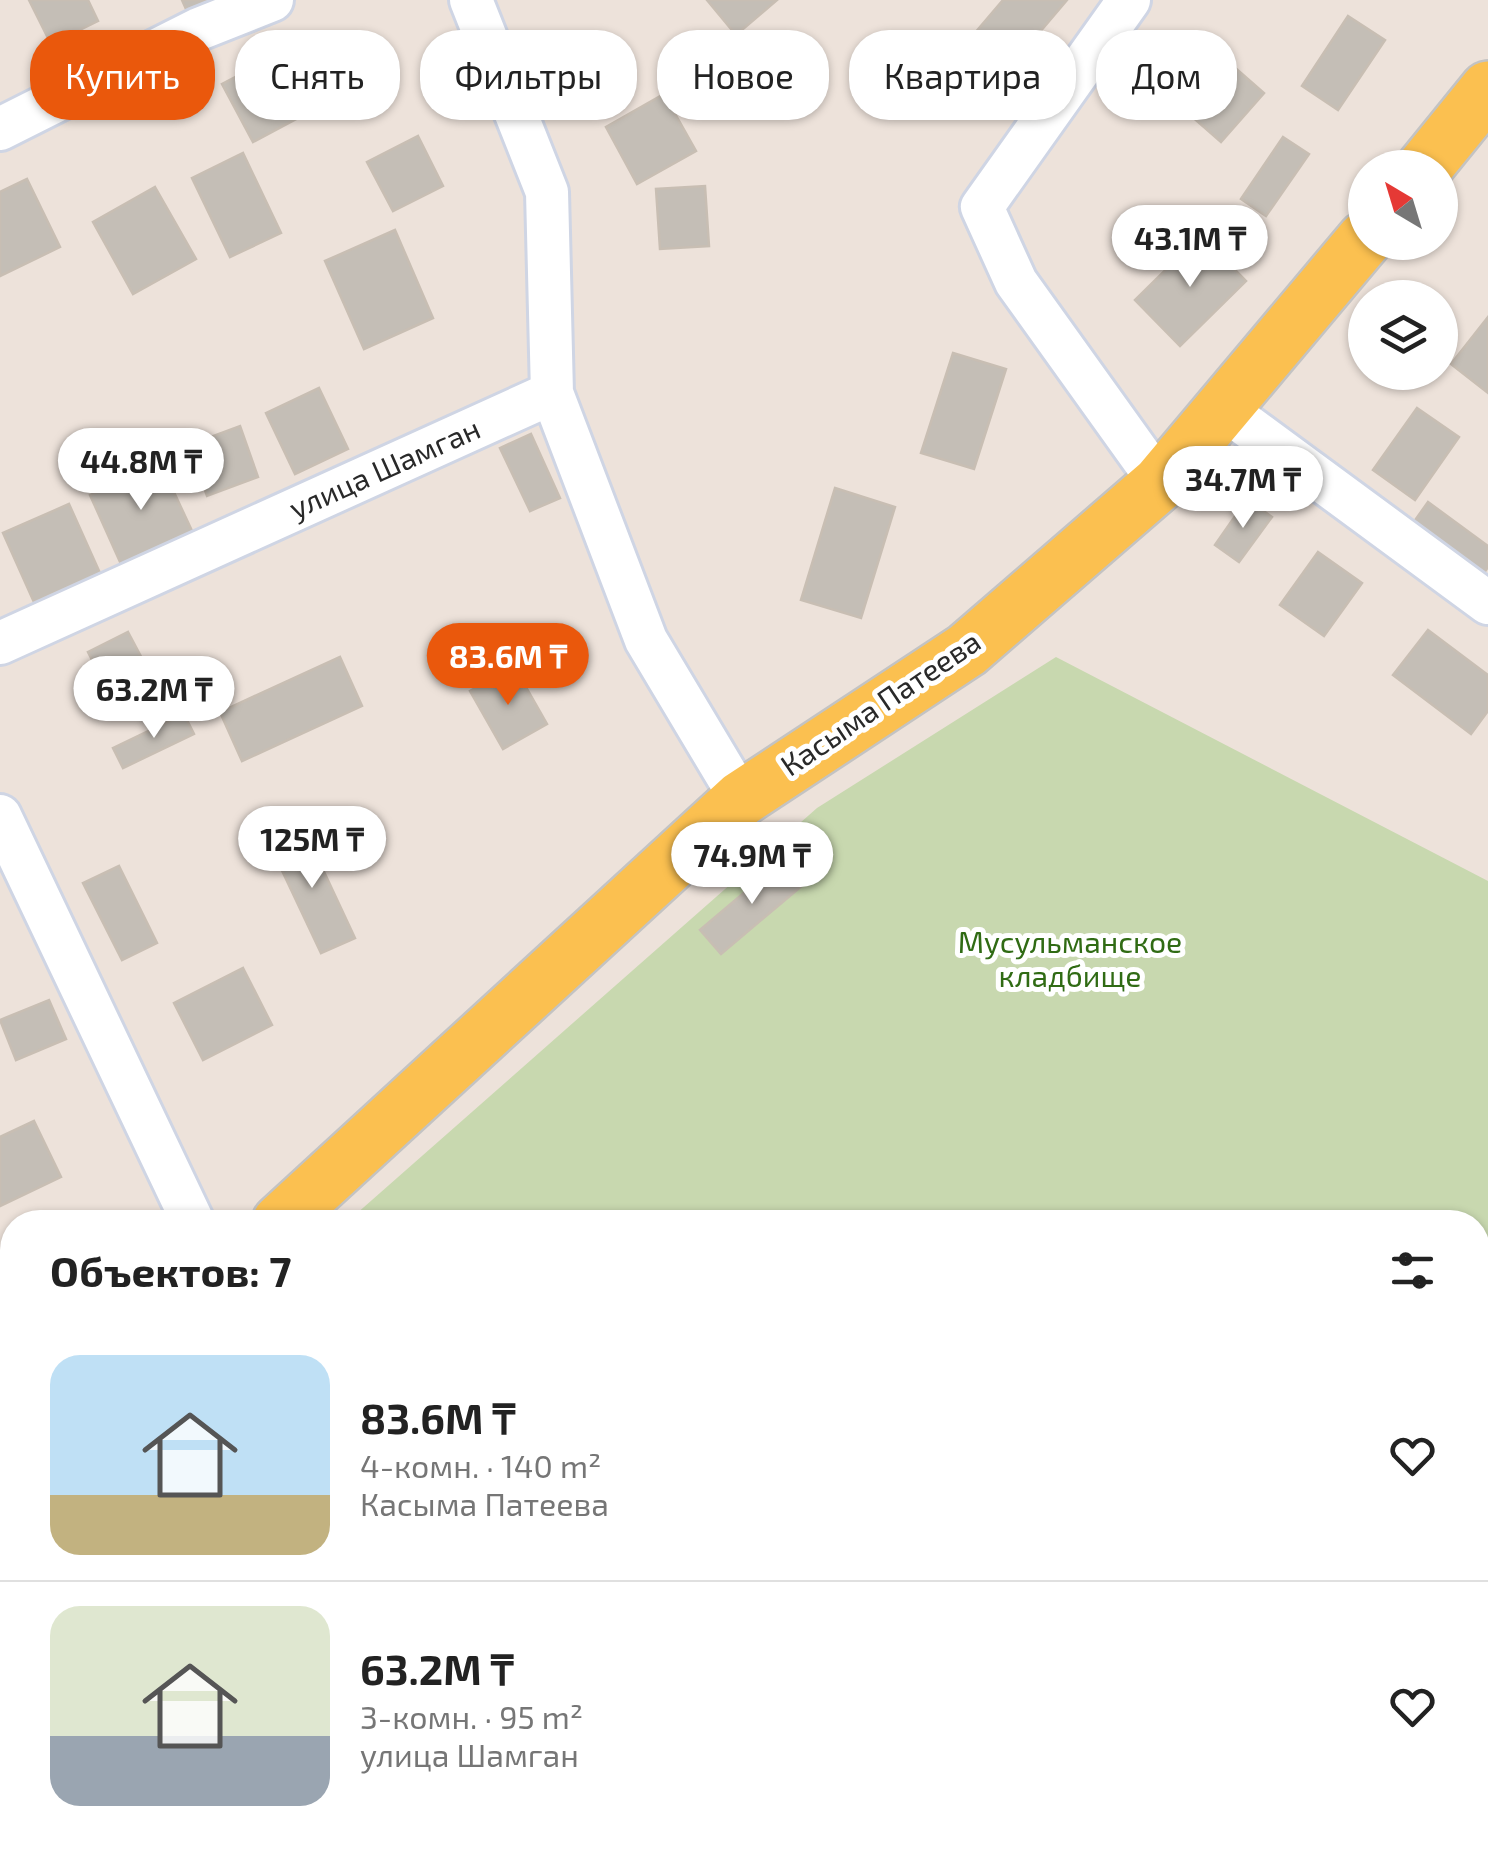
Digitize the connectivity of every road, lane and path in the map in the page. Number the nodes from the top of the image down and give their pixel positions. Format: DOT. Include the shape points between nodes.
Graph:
graph roads {
  1 [pos="272,0"];
  2 [pos="471,0"];
  3 [pos="1129,0"];
  4 [pos="1488,88"];
  5 [pos="0,129"];
  6 [pos="1438,150"];
  7 [pos="1349,260"];
  8 [pos="552,394"];
  9 [pos="1223,408"];
  10 [pos="1160,483"];
  11 [pos="1488,602"];
  12 [pos="0,643"];
  13 [pos="742,799"];
  14 [pos="0,816"];
  15 [pos="188,1210"];
  16 [pos="293,1210"];
  1 -- 5 [label="street" via="199,29"];
  2 -- 8 [label="street" via="547,192"];
  3 -- 10 [label="street" via="982,207 1016,282"];
  4 -- 6 [label="main road"];
  7 -- 9 [label="main road, Касыма Патеева"];
  8 -- 12 [label="street, улица Шамган"];
  8 -- 13 [label="street" via="646,640"];
  9 -- 10 [label="main road, Касыма Патеева"];
  9 -- 11 [label="street"];
  10 -- 13 [label="main road, Касыма Патеева" via="967,650"];
  13 -- 16 [label="main road, Касыма Патеева"];
  14 -- 15 [label="street"];
}
